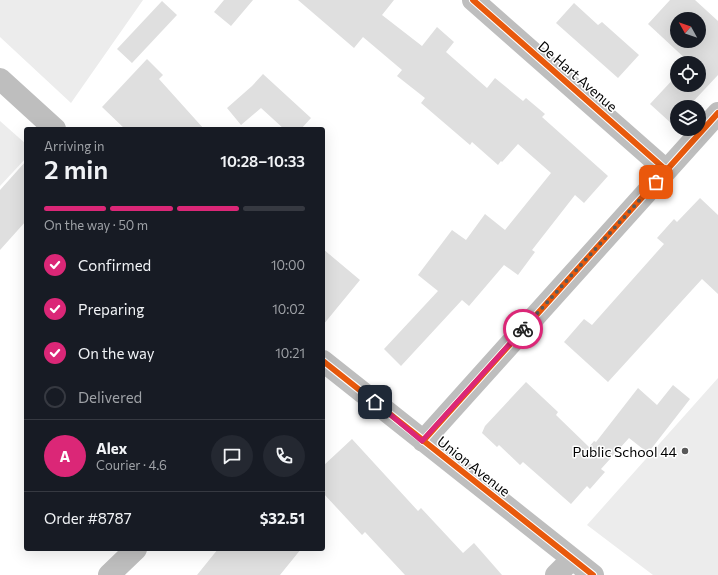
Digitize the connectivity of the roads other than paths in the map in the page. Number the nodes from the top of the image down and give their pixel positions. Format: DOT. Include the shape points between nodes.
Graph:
graph roads {
  1 [pos="473,0"];
  2 [pos="0,79"];
  3 [pos="718,113"];
  4 [pos="53,127"];
  5 [pos="666,170"];
  6 [pos="325,366"];
  7 [pos="422,441"];
  8 [pos="134,551"];
  9 [pos="572,559"];
  10 [pos="109,575"];
  11 [pos="556,575"];
  12 [pos="592,575"];
  1 -- 5 [label="street, De Hart Avenue"];
  2 -- 4 [label="street"];
  3 -- 5 [label="street"];
  5 -- 7 [label="street"];
  6 -- 7 [label="street, Union Avenue"];
  7 -- 9 [label="street, Union Avenue"];
  8 -- 10 [label="street"];
  9 -- 11 [label="street"];
  9 -- 12 [label="street, Union Avenue"];
}
